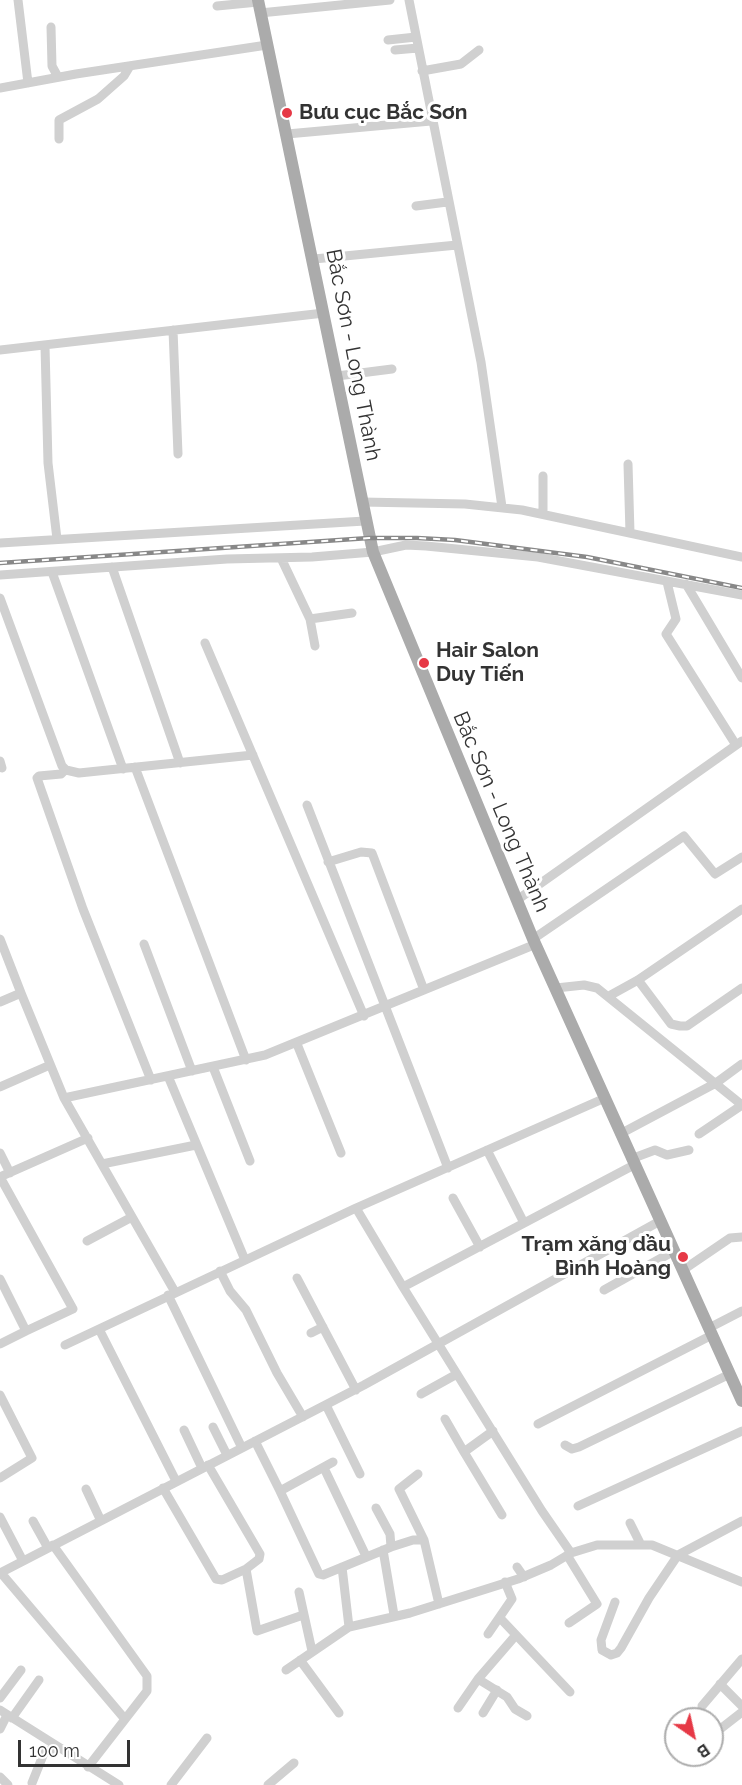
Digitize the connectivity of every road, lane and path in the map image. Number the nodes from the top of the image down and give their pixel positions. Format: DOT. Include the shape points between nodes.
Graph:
graph roads {
  1 [pos="18,0"];
  2 [pos="390,0"];
  3 [pos="409,0"];
  4 [pos="259,5"];
  5 [pos="217,6"];
  6 [pos="51,27"];
  7 [pos="416,37"];
  8 [pos="388,40"];
  9 [pos="267,45"];
  10 [pos="418,48"];
  11 [pos="395,50"];
  12 [pos="479,50"];
  13 [pos="130,66"];
  14 [pos="422,70"];
  15 [pos="58,77"];
  16 [pos="28,83"];
  17 [pos="0,88"];
  18 [pos="432,121"];
  19 [pos="287,134"];
  20 [pos="59,139"];
  21 [pos="447,202"];
  22 [pos="416,206"];
  23 [pos="457,244"];
  24 [pos="314,258"];
  25 [pos="324,313"];
  26 [pos="173,330"];
  27 [pos="45,346"];
  28 [pos="0,350"];
  29 [pos="392,369"];
  30 [pos="337,376"];
  31 [pos="178,454"];
  32 [pos="628,464"];
  33 [pos="543,476"];
  34 [pos="362,502"];
  35 [pos="502,507"];
  36 [pos="543,514"];
  37 [pos="365,521"];
  38 [pos="630,533"];
  39 [pos="57,539"];
  40 [pos="0,543"];
  41 [pos="373,552"];
  42 [pos="742,557"];
  43 [pos="281,558"];
  44 [pos="112,567"];
  45 [pos="52,572"];
  46 [pos="0,575"];
  47 [pos="667,582"];
  48 [pos="686,584"];
  49 [pos="742,595"];
  50 [pos="0,598"];
  51 [pos="352,613"];
  52 [pos="309,619"];
  53 [pos="205,644"];
  54 [pos="315,646"];
  55 [pos="742,678"];
  56 [pos="739,743"];
  57 [pos="253,755"];
  58 [pos="180,763"];
  59 [pos="135,767"];
  60 [pos="123,768"];
  61 [pos="65,770"];
  62 [pos="307,805"];
  63 [pos="742,857"];
  64 [pos="328,862"];
  65 [pos="517,900"];
  66 [pos="742,909"];
  67 [pos="0,939"];
  68 [pos="535,941"];
  69 [pos="144,944"];
  70 [pos="638,980"];
  71 [pos="556,988"];
  72 [pos="742,988"];
  73 [pos="424,990"];
  74 [pos="21,993"];
  75 [pos="609,996"];
  76 [pos="0,1002"];
  77 [pos="386,1006"];
  78 [pos="364,1016"];
  79 [pos="297,1044"];
  80 [pos="246,1060"];
  81 [pos="50,1065"];
  82 [pos="742,1065"];
  83 [pos="213,1067"];
  84 [pos="192,1071"];
  85 [pos="168,1077"];
  86 [pos="151,1080"];
  87 [pos="716,1083"];
  88 [pos="0,1087"];
  89 [pos="64,1098"];
  90 [pos="605,1098"];
  91 [pos="742,1105"];
  92 [pos="620,1134"];
  93 [pos="699,1134"];
  94 [pos="88,1138"];
  95 [pos="196,1145"];
  96 [pos="487,1150"];
  97 [pos="689,1150"];
  98 [pos="340,1153"];
  99 [pos="0,1154"];
  100 [pos="250,1161"];
  101 [pos="633,1162"];
  102 [pos="102,1164"];
  103 [pos="448,1168"];
  104 [pos="10,1173"];
  105 [pos="0,1177"];
  106 [pos="453,1198"];
  107 [pos="356,1208"];
  108 [pos="132,1217"];
  109 [pos="660,1221"];
  110 [pos="524,1223"];
  111 [pos="742,1237"];
  112 [pos="87,1241"];
  113 [pos="480,1247"];
  114 [pos="674,1251"];
  115 [pos="244,1260"];
  116 [pos="683,1270"];
  117 [pos="220,1271"];
  118 [pos="297,1278"];
  119 [pos="0,1279"];
  120 [pos="403,1287"];
  121 [pos="604,1290"];
  122 [pos="171,1294"];
  123 [pos="742,1311"];
  124 [pos="323,1327"];
  125 [pos="99,1329"];
  126 [pos="26,1331"];
  127 [pos="710,1332"];
  128 [pos="311,1334"];
  129 [pos="0,1344"];
  130 [pos="438,1344"];
  131 [pos="65,1345"];
  132 [pos="457,1374"];
  133 [pos="736,1381"];
  134 [pos="356,1390"];
  135 [pos="420,1394"];
  136 [pos="0,1395"];
  137 [pos="742,1401"];
  138 [pos="326,1405"];
  139 [pos="303,1416"];
  140 [pos="445,1419"];
  141 [pos="538,1424"];
  142 [pos="213,1427"];
  143 [pos="184,1430"];
  144 [pos="494,1431"];
  145 [pos="742,1431"];
  146 [pos="255,1441"];
  147 [pos="565,1445"];
  148 [pos="242,1448"];
  149 [pos="464,1452"];
  150 [pos="227,1455"];
  151 [pos="333,1462"];
  152 [pos="205,1467"];
  153 [pos="324,1468"];
  154 [pos="360,1474"];
  155 [pos="418,1474"];
  156 [pos="0,1478"];
  157 [pos="176,1481"];
  158 [pos="163,1488"];
  159 [pos="86,1489"];
  160 [pos="280,1491"];
  161 [pos="578,1506"];
  162 [pos="376,1508"];
  163 [pos="502,1515"];
  164 [pos="0,1517"];
  165 [pos="33,1521"];
  166 [pos="101,1521"];
  167 [pos="742,1521"];
  168 [pos="630,1523"];
  169 [pos="424,1540"];
  170 [pos="640,1543"];
  171 [pos="51,1547"];
  172 [pos="387,1548"];
  173 [pos="569,1554"];
  174 [pos="678,1555"];
  175 [pos="366,1556"];
  176 [pos="23,1562"];
  177 [pos="342,1567"];
  178 [pos="517,1567"];
  179 [pos="246,1569"];
  180 [pos="1,1573"];
  181 [pos="524,1577"];
  182 [pos="505,1582"];
  183 [pos="742,1582"];
  184 [pos="299,1592"];
  185 [pos="615,1602"];
  186 [pos="439,1604"];
  187 [pos="303,1615"];
  188 [pos="394,1615"];
  189 [pos="500,1618"];
  190 [pos="570,1623"];
  191 [pos="349,1627"];
  192 [pos="488,1634"];
  193 [pos="516,1635"];
  194 [pos="312,1651"];
  195 [pos="742,1659"];
  196 [pos="300,1660"];
  197 [pos="21,1670"];
  198 [pos="286,1670"];
  199 [pos="478,1678"];
  200 [pos="39,1680"];
  201 [pos="720,1684"];
  202 [pos="497,1690"];
  203 [pos="570,1692"];
  204 [pos="0,1698"];
  205 [pos="702,1706"];
  206 [pos="742,1706"];
  207 [pos="458,1708"];
  208 [pos="742,1712"];
  209 [pos="339,1713"];
  210 [pos="483,1713"];
  211 [pos="6,1714"];
  212 [pos="527,1716"];
  213 [pos="124,1718"];
  214 [pos="724,1726"];
  215 [pos="0,1729"];
  216 [pos="207,1738"];
  217 [pos="57,1747"];
  218 [pos="294,1763"];
  219 [pos="88,1767"];
  220 [pos="0,1777"];
  221 [pos="32,1783"];
  222 [pos="9,1785"];
  223 [pos="119,1785"];
  224 [pos="171,1785"];
  225 [pos="268,1785"];
  1 -- 16 [label="street"];
  2 -- 4 [label="street"];
  3 -- 7 [label="street"];
  4 -- 5 [label="street"];
  4 -- 9 [label="main road, Bắc Sơn - Long Thành"];
  6 -- 15 [label="street" via="52,66"];
  7 -- 8 [label="street"];
  7 -- 10 [label="street"];
  9 -- 13 [label="street"];
  9 -- 19 [label="main road, Bắc Sơn - Long Thành"];
  10 -- 11 [label="street"];
  10 -- 14 [label="street"];
  12 -- 14 [label="street" via="461,64"];
  13 -- 15 [label="street"];
  13 -- 20 [label="street" via="98,99 58,120"];
  14 -- 18 [label="street"];
  15 -- 16 [label="street"];
  16 -- 17 [label="street"];
  18 -- 19 [label="street"];
  18 -- 21 [label="street"];
  19 -- 24 [label="main road, Bắc Sơn - Long Thành"];
  21 -- 22 [label="street"];
  21 -- 23 [label="street"];
  23 -- 24 [label="street"];
  23 -- 35 [label="street" via="481,362"];
  24 -- 25 [label="main road, Bắc Sơn - Long Thành"];
  25 -- 26 [label="street"];
  25 -- 30 [label="main road, Bắc Sơn - Long Thành"];
  26 -- 27 [label="street"];
  26 -- 31 [label="street"];
  27 -- 28 [label="street"];
  27 -- 39 [label="street" via="47,440"];
  29 -- 30 [label="street"];
  30 -- 34 [label="main road, Bắc Sơn - Long Thành"];
  32 -- 38 [label="street"];
  33 -- 36 [label="street"];
  34 -- 35 [label="street"];
  34 -- 37 [label="main road, Bắc Sơn - Long Thành"];
  35 -- 36 [label="street"];
  36 -- 38 [label="street"];
  37 -- 39 [label="street"];
  37 -- 41 [label="main road, Bắc Sơn - Long Thành"];
  38 -- 42 [label="street"];
  39 -- 40 [label="street"];
  41 -- 43 [label="street"];
  41 -- 47 [label="street" via="406,545 461,547 538,557"];
  41 -- 65 [label="main road, Bắc Sơn - Long Thành"];
  43 -- 44 [label="street"];
  43 -- 52 [label="street"];
  44 -- 45 [label="street"];
  44 -- 58 [label="street"];
  45 -- 46 [label="street"];
  45 -- 60 [label="street"];
  47 -- 48 [label="street"];
  47 -- 56 [label="street" via="676,619 666,634"];
  48 -- 49 [label="street"];
  48 -- 55 [label="street"];
  50 -- 61 [label="street"];
  51 -- 52 [label="street"];
  52 -- 54 [label="street"];
  53 -- 57 [label="street"];
  56 -- 65 [label="street"];
  57 -- 58 [label="street"];
  57 -- 78 [label="street"];
  58 -- 59 [label="street"];
  59 -- 60 [label="street"];
  59 -- 80 [label="street"];
  60 -- 61 [label="street" via="79,773"];
  61 -- 86 [label="street" via="62,774 37,778 82,909"];
  62 -- 64 [label="street"];
  63 -- 68 [label="street" via="715,874 684,836"];
  64 -- 73 [label="street" via="361,852 372,853"];
  64 -- 77 [label="street"];
  65 -- 68 [label="main road, Bắc Sơn - Long Thành"];
  66 -- 70 [label="street"];
  67 -- 74 [label="street"];
  68 -- 71 [label="main road, Bắc Sơn - Long Thành"];
  68 -- 73 [label="street"];
  69 -- 84 [label="street"];
  70 -- 72 [label="street" via="671,1024 680,1026 687,1026"];
  70 -- 75 [label="street"];
  71 -- 75 [label="street" via="584,985"];
  71 -- 90 [label="main road, Bắc Sơn - Long Thành"];
  73 -- 77 [label="street"];
  74 -- 76 [label="street"];
  74 -- 81 [label="street"];
  75 -- 87 [label="street"];
  77 -- 78 [label="street"];
  77 -- 103 [label="street"];
  78 -- 79 [label="street"];
  79 -- 80 [label="street"];
  79 -- 98 [label="street"];
  80 -- 83 [label="street"];
  81 -- 88 [label="street"];
  81 -- 89 [label="street"];
  82 -- 87 [label="street"];
  83 -- 84 [label="street"];
  83 -- 100 [label="street"];
  84 -- 85 [label="street"];
  85 -- 86 [label="street"];
  85 -- 95 [label="street"];
  86 -- 89 [label="street"];
  87 -- 91 [label="street"];
  87 -- 92 [label="street"];
  89 -- 94 [label="street"];
  90 -- 92 [label="main road, Bắc Sơn - Long Thành"];
  90 -- 96 [label="street"];
  91 -- 93 [label="street"];
  92 -- 101 [label="main road, Bắc Sơn - Long Thành"];
  94 -- 102 [label="street"];
  94 -- 104 [label="street"];
  95 -- 102 [label="street"];
  95 -- 115 [label="street"];
  96 -- 103 [label="street"];
  96 -- 110 [label="street"];
  97 -- 101 [label="street" via="667,1155 655,1150"];
  99 -- 104 [label="street"];
  101 -- 109 [label="main road, Bắc Sơn - Long Thành"];
  101 -- 110 [label="street"];
  102 -- 108 [label="street"];
  103 -- 107 [label="street"];
  104 -- 105 [label="street"];
  105 -- 126 [label="street" via="73,1309"];
  106 -- 113 [label="street"];
  107 -- 115 [label="street"];
  107 -- 120 [label="street" via="392,1280"];
  108 -- 112 [label="street"];
  108 -- 122 [label="street"];
  109 -- 114 [label="main road, Bắc Sơn - Long Thành"];
  109 -- 130 [label="street"];
  110 -- 113 [label="street"];
  111 -- 116 [label="street" via="730,1238"];
  113 -- 120 [label="street"];
  114 -- 116 [label="main road, Bắc Sơn - Long Thành"];
  114 -- 121 [label="street"];
  115 -- 117 [label="street"];
  116 -- 127 [label="main road, Bắc Sơn - Long Thành"];
  117 -- 122 [label="street"];
  117 -- 139 [label="street" via="246,1310"];
  118 -- 124 [label="street"];
  119 -- 126 [label="street"];
  120 -- 130 [label="street"];
  122 -- 125 [label="street"];
  122 -- 148 [label="street"];
  123 -- 127 [label="street"];
  124 -- 128 [label="street"];
  124 -- 134 [label="street"];
  125 -- 131 [label="street"];
  125 -- 157 [label="street"];
  126 -- 129 [label="street"];
  127 -- 133 [label="main road, Bắc Sơn - Long Thành"];
  127 -- 141 [label="street"];
  130 -- 132 [label="street"];
  130 -- 134 [label="street"];
  132 -- 135 [label="street"];
  132 -- 144 [label="street"];
  133 -- 137 [label="main road, Bắc Sơn - Long Thành"];
  133 -- 147 [label="street" via="579,1447"];
  134 -- 138 [label="street"];
  136 -- 156 [label="street" via="32,1458"];
  138 -- 139 [label="street"];
  138 -- 154 [label="street"];
  139 -- 146 [label="street"];
  140 -- 149 [label="street"];
  142 -- 150 [label="street"];
  143 -- 152 [label="street"];
  144 -- 149 [label="street"];
  144 -- 173 [label="street"];
  145 -- 161 [label="street"];
  146 -- 148 [label="street"];
  146 -- 160 [label="street"];
  148 -- 150 [label="street"];
  149 -- 163 [label="street"];
  150 -- 152 [label="street"];
  151 -- 153 [label="street"];
  152 -- 157 [label="street"];
  152 -- 179 [label="street" via="260,1554"];
  153 -- 160 [label="street"];
  153 -- 175 [label="street"];
  155 -- 169 [label="street" via="399,1489"];
  157 -- 158 [label="street"];
  158 -- 166 [label="street"];
  158 -- 179 [label="street" via="216,1579"];
  159 -- 166 [label="street"];
  160 -- 177 [label="street" via="319,1574"];
  162 -- 172 [label="street" via="390,1534"];
  164 -- 176 [label="street"];
  165 -- 171 [label="street"];
  166 -- 171 [label="street"];
  167 -- 174 [label="street"];
  168 -- 170 [label="street"];
  169 -- 172 [label="street"];
  169 -- 186 [label="street"];
  170 -- 173 [label="street" via="597,1545"];
  170 -- 174 [label="street"];
  171 -- 176 [label="street"];
  171 -- 213 [label="street" via="147,1676 147,1691"];
  172 -- 175 [label="street"];
  172 -- 188 [label="street"];
  173 -- 181 [label="street"];
  173 -- 190 [label="street" via="597,1604"];
  174 -- 183 [label="street"];
  174 -- 185 [label="street" via="621,1648 611,1655 602,1650 601,1640"];
  175 -- 177 [label="street"];
  176 -- 180 [label="street"];
  177 -- 191 [label="street"];
  178 -- 181 [label="street"];
  179 -- 187 [label="street" via="257,1631"];
  180 -- 213 [label="street"];
  181 -- 182 [label="street"];
  182 -- 186 [label="street"];
  182 -- 189 [label="street" via="512,1599"];
  184 -- 187 [label="street"];
  186 -- 188 [label="street"];
  187 -- 194 [label="street"];
  188 -- 191 [label="street"];
  189 -- 192 [label="street"];
  189 -- 193 [label="street"];
  191 -- 194 [label="street"];
  193 -- 199 [label="street"];
  193 -- 203 [label="street"];
  194 -- 196 [label="street"];
  195 -- 201 [label="street"];
  196 -- 198 [label="street"];
  196 -- 209 [label="street"];
  197 -- 204 [label="street"];
  199 -- 202 [label="street"];
  199 -- 207 [label="street"];
  200 -- 211 [label="street"];
  201 -- 205 [label="street"];
  201 -- 206 [label="street"];
  202 -- 210 [label="street"];
  202 -- 212 [label="street"];
  208 -- 214 [label="street"];
  211 -- 215 [label="street"];
  211 -- 217 [label="street"];
  213 -- 219 [label="street"];
  216 -- 224 [label="street"];
  217 -- 219 [label="street"];
  217 -- 221 [label="street" via="45,1753"];
  218 -- 225 [label="street"];
  219 -- 223 [label="street"];
  220 -- 222 [label="street"];
}
